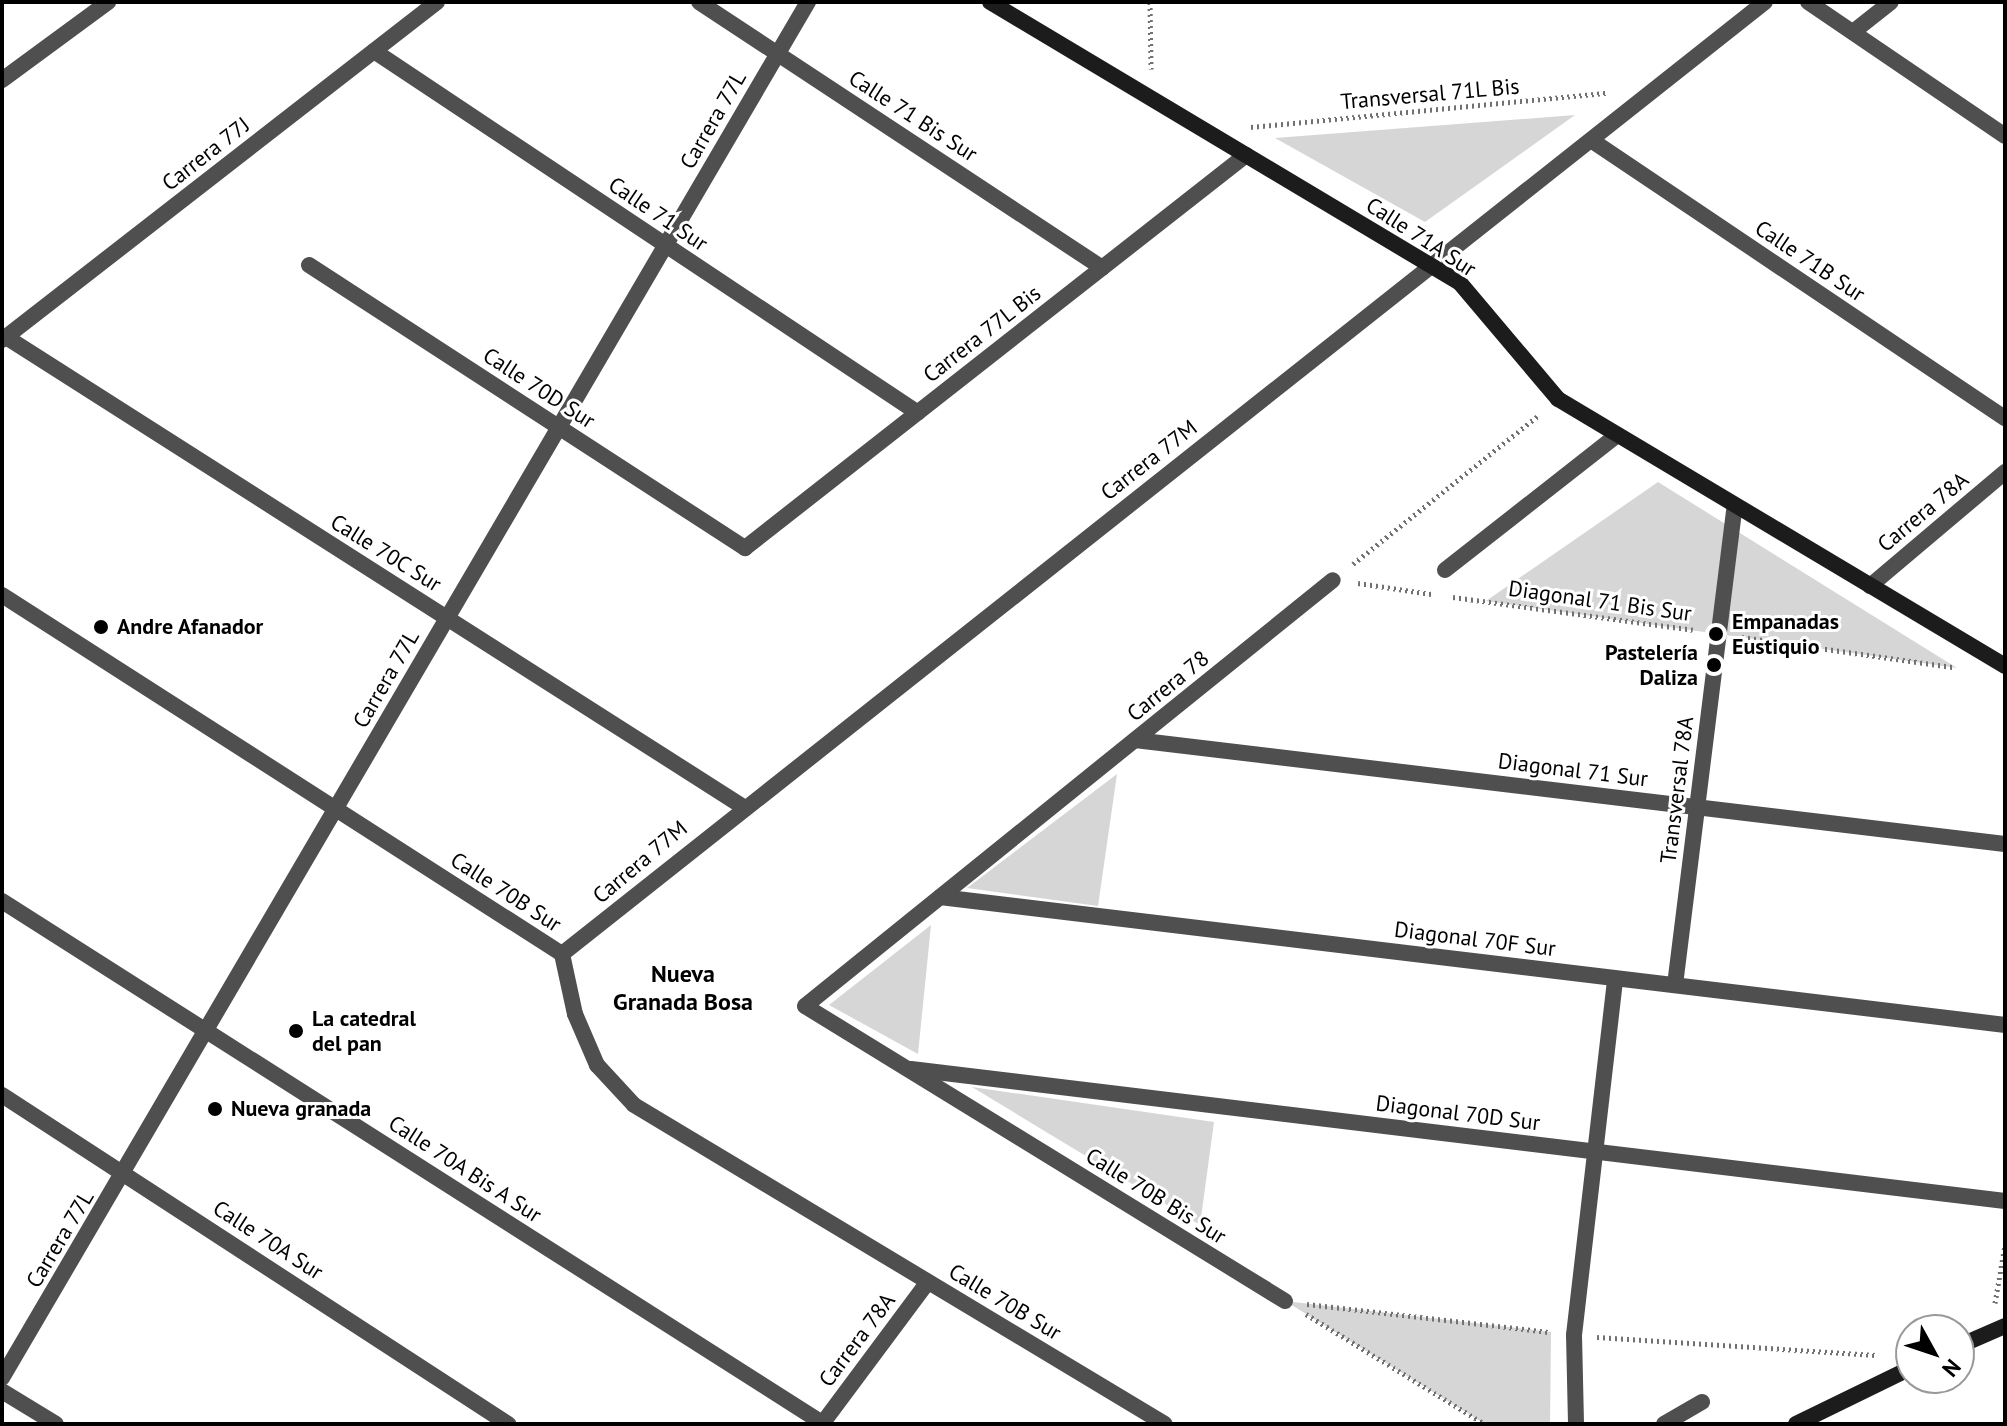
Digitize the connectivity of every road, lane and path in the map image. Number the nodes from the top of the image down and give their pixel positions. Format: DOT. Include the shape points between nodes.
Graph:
graph roads {
  1 [pos="108,2"];
  2 [pos="437,2"];
  3 [pos="699,2"];
  4 [pos="808,2"];
  5 [pos="991,2"];
  6 [pos="997,2"];
  7 [pos="1150,2"];
  8 [pos="1765,2"];
  9 [pos="1808,2"];
  10 [pos="1891,2"];
  11 [pos="1853,32"];
  12 [pos="374,51"];
  13 [pos="778,54"];
  14 [pos="2,80"];
  15 [pos="1656,88"];
  16 [pos="1152,99"];
  17 [pos="1207,131"];
  18 [pos="2005,136"];
  19 [pos="1591,140"];
  20 [pos="1246,155"];
  21 [pos="666,245"];
  22 [pos="309,265"];
  23 [pos="1433,266"];
  24 [pos="1102,268"];
  25 [pos="4,339"];
  26 [pos="1558,399"];
  27 [pos="918,413"];
  28 [pos="2005,418"];
  29 [pos="559,427"];
  30 [pos="1617,435"];
  31 [pos="2005,472"];
  32 [pos="1735,506"];
  33 [pos="745,548"];
  34 [pos="1445,570"];
  35 [pos="1333,580"];
  36 [pos="1870,586"];
  37 [pos="2,595"];
  38 [pos="447,618"];
  39 [pos="1719,634"];
  40 [pos="2005,666"];
  41 [pos="1969,669"];
  42 [pos="1135,740"];
  43 [pos="742,806"];
  44 [pos="1697,807"];
  45 [pos="335,809"];
  46 [pos="2005,844"];
  47 [pos="940,897"];
  48 [pos="2,901"];
  49 [pos="562,954"];
  50 [pos="1615,978"];
  51 [pos="1675,985"];
  52 [pos="805,1006"];
  53 [pos="2005,1025"];
  54 [pos="205,1030"];
  55 [pos="906,1068"];
  56 [pos="2,1095"];
  57 [pos="1595,1151"];
  58 [pos="125,1173"];
  59 [pos="2005,1201"];
  60 [pos="2005,1245"];
  61 [pos="928,1282"];
  62 [pos="1285,1301"];
  63 [pos="1999,1322"];
  64 [pos="1975,1336"];
  65 [pos="1895,1376"];
  66 [pos="2,1378"];
  67 [pos="2,1391"];
  68 [pos="1702,1402"];
  69 [pos="56,1424"];
  70 [pos="508,1424"];
  71 [pos="822,1424"];
  72 [pos="1165,1424"];
  73 [pos="1485,1424"];
  74 [pos="1576,1424"];
  75 [pos="1664,1424"];
  76 [pos="1796,1424"];
  1 -- 14 [label="street"];
  2 -- 12 [label="street, Carrera 77J"];
  3 -- 13 [label="street, Calle 71 Bis Sur"];
  4 -- 13 [label="street, Carrera 77L"];
  5 -- 6 [label="street"];
  5 -- 16 [label="street, Calle 71A Sur"];
  7 -- 16 [label="path"];
  8 -- 15 [label="street, Carrera 77M"];
  9 -- 11 [label="street"];
  10 -- 11 [label="street"];
  11 -- 18 [label="street"];
  12 -- 21 [label="street, Calle 71 Sur"];
  12 -- 25 [label="street, Carrera 77J"];
  13 -- 21 [label="street, Carrera 77L"];
  13 -- 24 [label="street, Calle 71 Bis Sur"];
  15 -- 17 [label="path, Transversal 71L Bis"];
  15 -- 19 [label="street, Carrera 77M"];
  16 -- 17 [label="street, Calle 71A Sur"];
  17 -- 20 [label="street, Calle 71A Sur"];
  19 -- 23 [label="street, Carrera 77M"];
  19 -- 28 [label="street, Calle 71B Sur"];
  20 -- 23 [label="street, Calle 71A Sur"];
  20 -- 24 [label="street, Carrera 77L Bis"];
  21 -- 27 [label="street, Calle 71 Sur"];
  21 -- 29 [label="street, Carrera 77L"];
  22 -- 29 [label="street, Calle 70D Sur"];
  23 -- 26 [label="street, Calle 71A Sur" via="1460,283"];
  23 -- 43 [label="street, Carrera 77M"];
  24 -- 27 [label="street, Carrera 77L Bis"];
  25 -- 38 [label="street, Calle 70C Sur"];
  26 -- 30 [label="street, Calle 71A Sur"];
  26 -- 35 [label="path"];
  27 -- 33 [label="street, Carrera 77L Bis"];
  29 -- 33 [label="street, Calle 70D Sur"];
  29 -- 38 [label="street, Carrera 77L"];
  30 -- 32 [label="street, Calle 71A Sur"];
  30 -- 34 [label="street"];
  31 -- 36 [label="street, Carrera 78A"];
  32 -- 36 [label="street, Calle 71A Sur"];
  32 -- 39 [label="street, Transversal 78A"];
  35 -- 39 [label="path, Diagonal 71 Bis Sur"];
  35 -- 42 [label="street, Carrera 78"];
  36 -- 40 [label="street, Calle 71A Sur"];
  37 -- 45 [label="street, Calle 70B Sur"];
  38 -- 43 [label="street, Calle 70C Sur"];
  38 -- 45 [label="street, Carrera 77L"];
  39 -- 41 [label="path, Diagonal 71 Bis Sur"];
  39 -- 44 [label="street, Transversal 78A"];
  42 -- 44 [label="street, Diagonal 71 Sur"];
  42 -- 47 [label="street, Carrera 78"];
  43 -- 49 [label="street, Carrera 77M"];
  44 -- 46 [label="street, Diagonal 71 Sur"];
  44 -- 51 [label="street, Transversal 78A"];
  45 -- 49 [label="street, Calle 70B Sur"];
  45 -- 54 [label="street, Carrera 77L"];
  47 -- 50 [label="street, Diagonal 70F Sur"];
  47 -- 52 [label="street, Carrera 78"];
  48 -- 54 [label="street, Calle 70A Bis A Sur"];
  49 -- 61 [label="street, Calle 70B Sur" via="575,1014 597,1065 634,1105"];
  50 -- 51 [label="street, Diagonal 70F Sur"];
  50 -- 57 [label="street"];
  51 -- 53 [label="street, Diagonal 70F Sur"];
  52 -- 55 [label="street, Calle 70B Bis Sur"];
  54 -- 58 [label="street, Carrera 77L"];
  54 -- 71 [label="street, Calle 70A Bis A Sur"];
  55 -- 57 [label="street, Diagonal 70D Sur"];
  55 -- 62 [label="street, Calle 70B Bis Sur"];
  56 -- 58 [label="street, Calle 70A Sur"];
  57 -- 59 [label="street, Diagonal 70D Sur"];
  57 -- 74 [label="street" via="1574,1335"];
  58 -- 66 [label="street, Carrera 77L"];
  58 -- 70 [label="street, Calle 70A Sur"];
  60 -- 63 [label="path"];
  61 -- 71 [label="street, Carrera 78A"];
  61 -- 72 [label="street, Calle 70B Sur"];
  62 -- 73 [label="path"];
  63 -- 64 [label="street"];
  65 -- 76 [label="street"];
  67 -- 69 [label="street"];
  68 -- 75 [label="street"];
}
